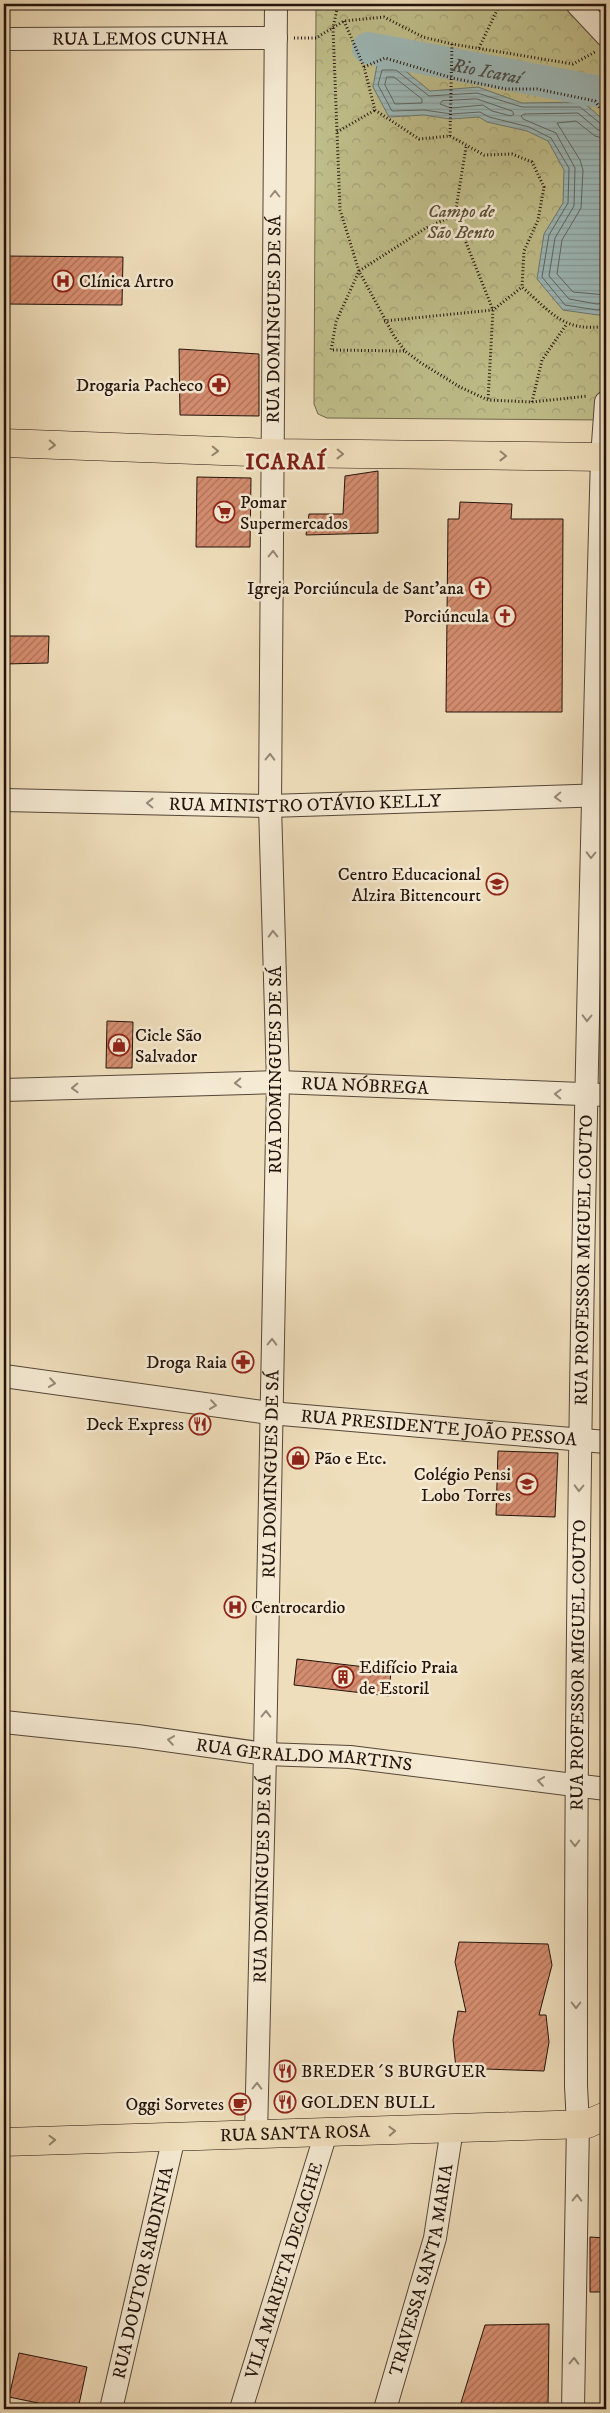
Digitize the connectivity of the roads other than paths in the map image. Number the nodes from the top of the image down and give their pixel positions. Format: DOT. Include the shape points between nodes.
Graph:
graph roads {
  1 [pos="276,4"];
  2 [pos="576,4"];
  3 [pos="276,38"];
  4 [pos="4,39"];
  5 [pos="602,43"];
  6 [pos="602,398"];
  7 [pos="4,443"];
  8 [pos="274,453"];
  9 [pos="604,457"];
  10 [pos="599,796"];
  11 [pos="4,800"];
  12 [pos="270,806"];
  13 [pos="278,1082"];
  14 [pos="4,1090"];
  15 [pos="596,1095"];
  16 [pos="4,1376"];
  17 [pos="270,1413"];
  18 [pos="580,1439"];
  19 [pos="606,1442"];
  20 [pos="4,1722"];
  21 [pos="265,1754"];
  22 [pos="575,1786"];
  23 [pos="606,1789"];
  24 [pos="594,2123"];
  25 [pos="452,2129"];
  26 [pos="326,2133"];
  27 [pos="256,2135"];
  28 [pos="174,2137"];
  29 [pos="4,2142"];
  30 [pos="111,2409"];
  31 [pos="241,2409"];
  32 [pos="385,2409"];
  33 [pos="573,2409"];
  1 -- 3 [label="street, RUA DOMINGUES DE SÁ"];
  2 -- 5 [label="street"];
  3 -- 4 [label="street, RUA LEMOS CUNHA"];
  8 -- 3 [label="street, RUA DOMINGUES DE SÁ, one-way"];
  6 -- 9 [label="street, RUA PROFESSOR MIGUEL COUTO"];
  7 -- 8 [label="main road, one-way"];
  8 -- 9 [label="main road, one-way"];
  12 -- 8 [label="street, RUA DOMINGUES DE SÁ, one-way"];
  9 -- 10 [label="street, RUA PROFESSOR MIGUEL COUTO"];
  10 -- 12 [label="street, RUA MINISTRO OTÁVIO KELLY, one-way"];
  10 -- 15 [label="street, RUA PROFESSOR MIGUEL COUTO, one-way"];
  12 -- 11 [label="street, RUA MINISTRO OTÁVIO KELLY, one-way"];
  13 -- 12 [label="street, RUA DOMINGUES DE SÁ, one-way"];
  13 -- 14 [label="street, RUA NÓBREGA, one-way"];
  15 -- 13 [label="street, RUA NÓBREGA, one-way"];
  17 -- 13 [label="street, RUA DOMINGUES DE SÁ, one-way"];
  15 -- 18 [label="street, RUA PROFESSOR MIGUEL COUTO"];
  16 -- 17 [label="street, RUA PRESIDENTE JOÃO PESSOA, one-way"];
  17 -- 18 [label="street, RUA PRESIDENTE JOÃO PESSOA"];
  21 -- 17 [label="street, RUA DOMINGUES DE SÁ, one-way"];
  18 -- 19 [label="street, RUA PRESIDENTE JOÃO PESSOA"];
  18 -- 22 [label="street, RUA PROFESSOR MIGUEL COUTO, one-way"];
  21 -- 20 [label="street, RUA GERALDO MARTINS, one-way"];
  22 -- 21 [label="street, RUA GERALDO MARTINS, one-way" via="350,1757"];
  27 -- 21 [label="street, RUA DOMINGUES DE SÁ, one-way"];
  22 -- 23 [label="street, RUA GERALDO MARTINS"];
  22 -- 24 [label="street, RUA PROFESSOR MIGUEL COUTO, one-way" via="576,2086"];
  24 -- 25 [label="main road, RUA SANTA ROSA"];
  33 -- 24 [label="street, RUA PROFESSOR MIGUEL COUTO, one-way"];
  26 -- 25 [label="main road, RUA SANTA ROSA, one-way"];
  25 -- 32 [label="street, TRAVESSA SANTA MARIA" via="435,2238"];
  26 -- 27 [label="main road, RUA SANTA ROSA"];
  26 -- 31 [label="street, VILA MARIETA DECACHE"];
  27 -- 28 [label="main road, RUA SANTA ROSA"];
  29 -- 28 [label="main road, RUA SANTA ROSA, one-way"];
  28 -- 30 [label="street, RUA DOUTOR SARDINHA"];
}
